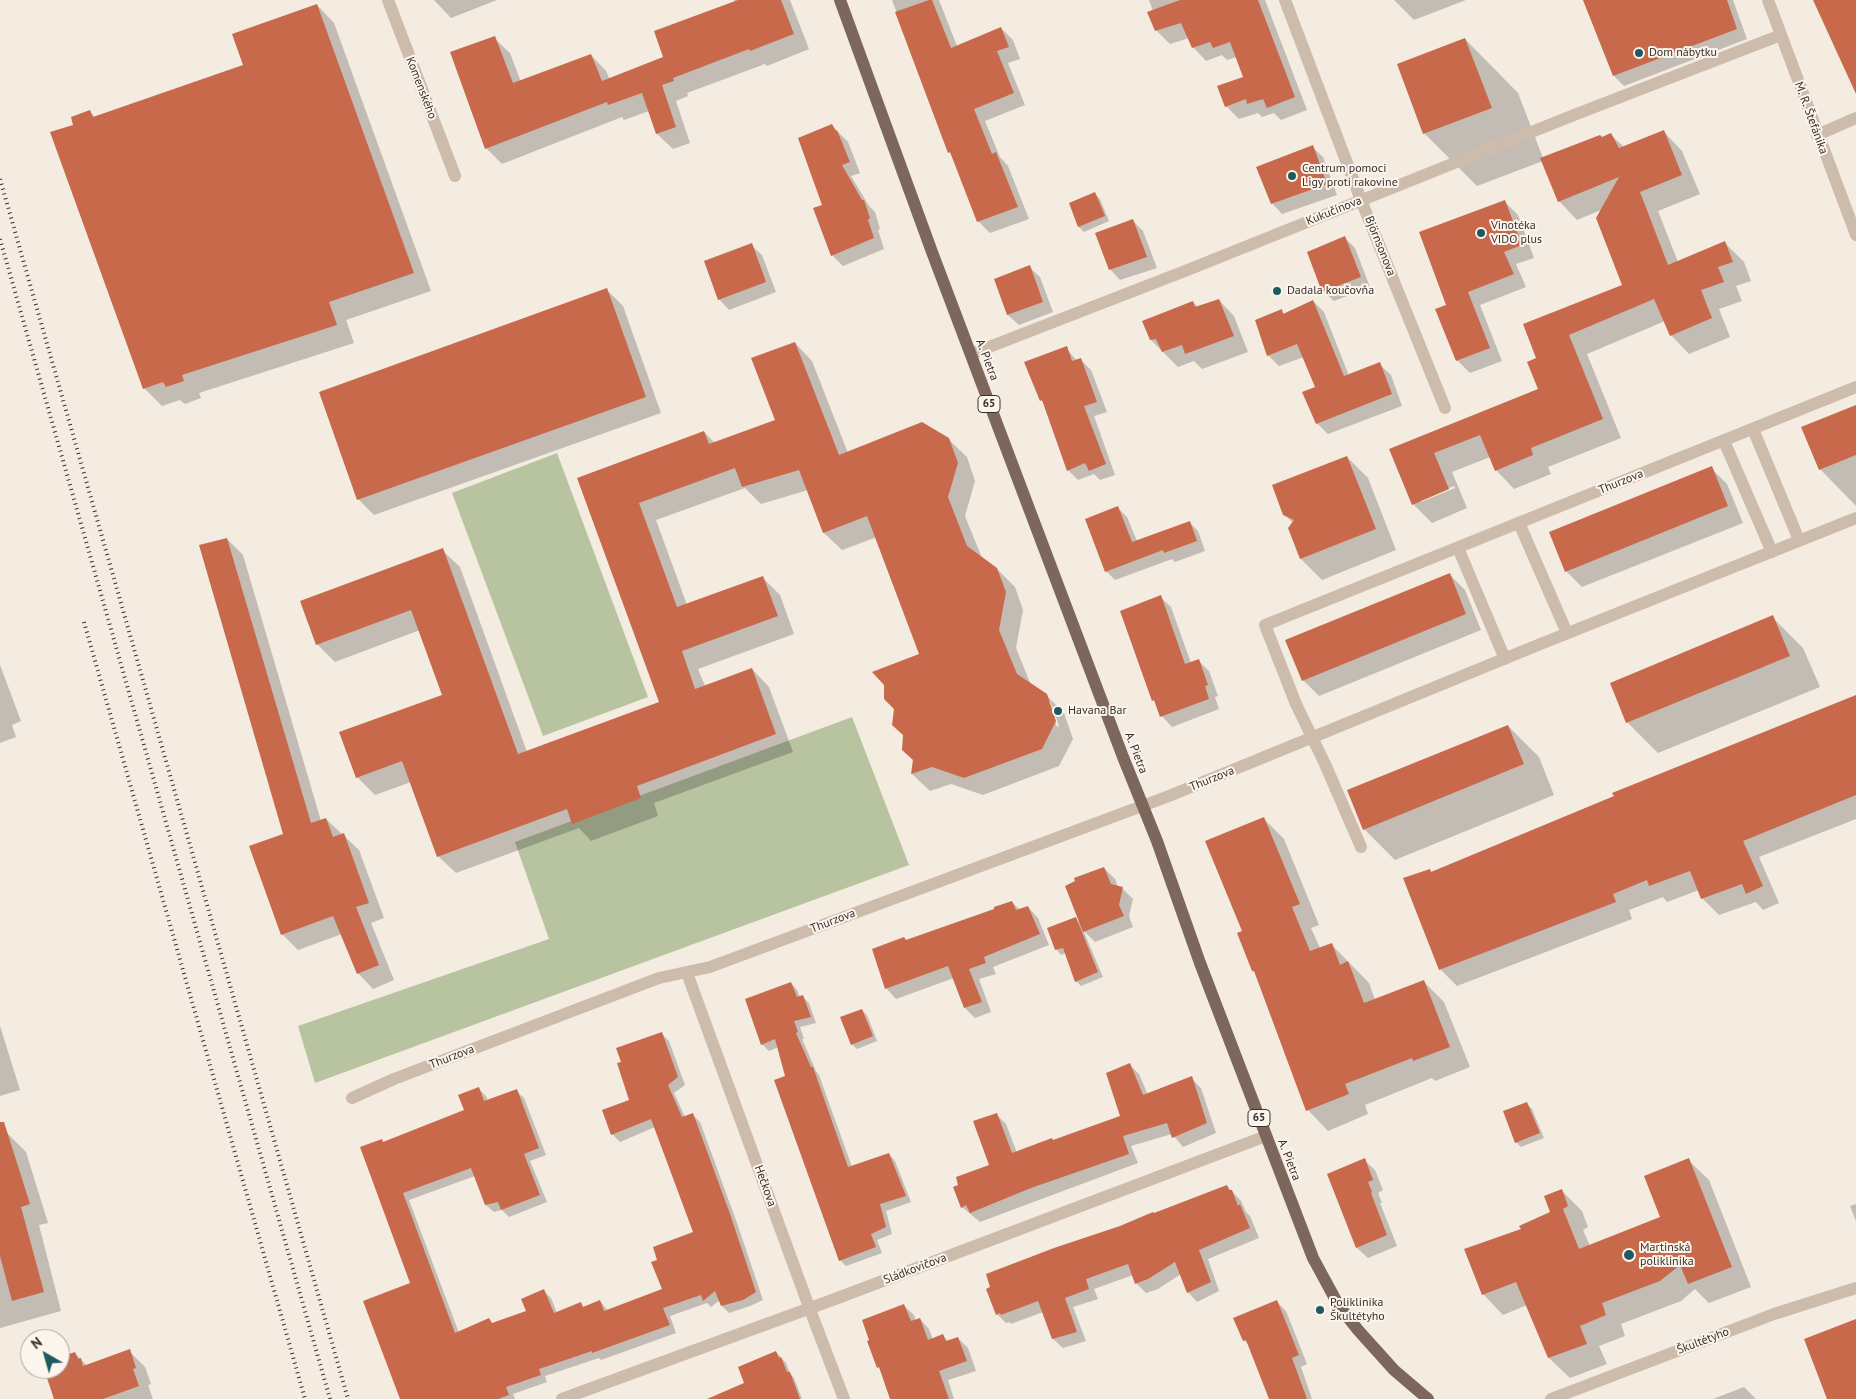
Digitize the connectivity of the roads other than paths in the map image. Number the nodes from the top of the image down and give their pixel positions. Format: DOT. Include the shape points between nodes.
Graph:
graph roads {
  1 [pos="388,0"];
  2 [pos="840,0"];
  3 [pos="1285,0"];
  4 [pos="1768,0"];
  5 [pos="1781,35"];
  6 [pos="1856,118"];
  7 [pos="1817,134"];
  8 [pos="455,176"];
  9 [pos="1361,200"];
  10 [pos="1856,235"];
  11 [pos="970,354"];
  12 [pos="1856,388"];
  13 [pos="1445,408"];
  14 [pos="1753,429"];
  15 [pos="1724,441"];
  16 [pos="1856,518"];
  17 [pos="1519,524"];
  18 [pos="1799,540"];
  19 [pos="1458,548"];
  20 [pos="1772,552"];
  21 [pos="1567,633"];
  22 [pos="1505,658"];
  23 [pos="1312,739"];
  24 [pos="1142,806"];
  25 [pos="1361,847"];
  26 [pos="687,973"];
  27 [pos="352,1098"];
  28 [pos="1266,1136"];
  29 [pos="1856,1288"];
  30 [pos="809,1307"];
  31 [pos="562,1399"];
  32 [pos="844,1399"];
  33 [pos="1428,1399"];
  34 [pos="1550,1399"];
  1 -- 8 [label="street, Komenského"];
  2 -- 11 [label="main road, A. Pietra / 65"];
  3 -- 9 [label="street, Björnsonova"];
  4 -- 5 [label="street, M. R. Štefánika"];
  5 -- 7 [label="street, M. R. Štefánika"];
  5 -- 9 [label="street, Kukučínova"];
  6 -- 7 [label="street"];
  7 -- 10 [label="street, M. R. Štefánika"];
  9 -- 11 [label="street, Kukučínova"];
  9 -- 13 [label="street, Björnsonova"];
  11 -- 24 [label="main road, A. Pietra / 65"];
  12 -- 14 [label="street, Thurzova"];
  14 -- 15 [label="street, Thurzova"];
  14 -- 18 [label="street"];
  15 -- 17 [label="street, Thurzova"];
  15 -- 20 [label="street"];
  16 -- 18 [label="street, Thurzova"];
  17 -- 19 [label="street, Thurzova"];
  17 -- 21 [label="street"];
  18 -- 20 [label="street, Thurzova"];
  19 -- 22 [label="street"];
  19 -- 23 [label="street, Thurzova" via="1266,625"];
  20 -- 21 [label="street, Thurzova"];
  21 -- 22 [label="street, Thurzova"];
  22 -- 23 [label="street, Thurzova"];
  23 -- 24 [label="street, Thurzova"];
  23 -- 25 [label="street, Thurzova"];
  24 -- 26 [label="street, Thurzova"];
  24 -- 28 [label="main road, A. Pietra / 65"];
  26 -- 27 [label="street, Thurzova" via="650,982 394,1078"];
  26 -- 30 [label="street, Hečkova"];
  28 -- 30 [label="street, Sládkovičova"];
  28 -- 33 [label="main road, A. Pietra / 65" via="1313,1258 1338,1306 1394,1370"];
  29 -- 34 [label="street, Škultétyho" via="1774,1314"];
  30 -- 31 [label="street, Sládkovičova"];
  30 -- 32 [label="street, Hečkova"];
}
